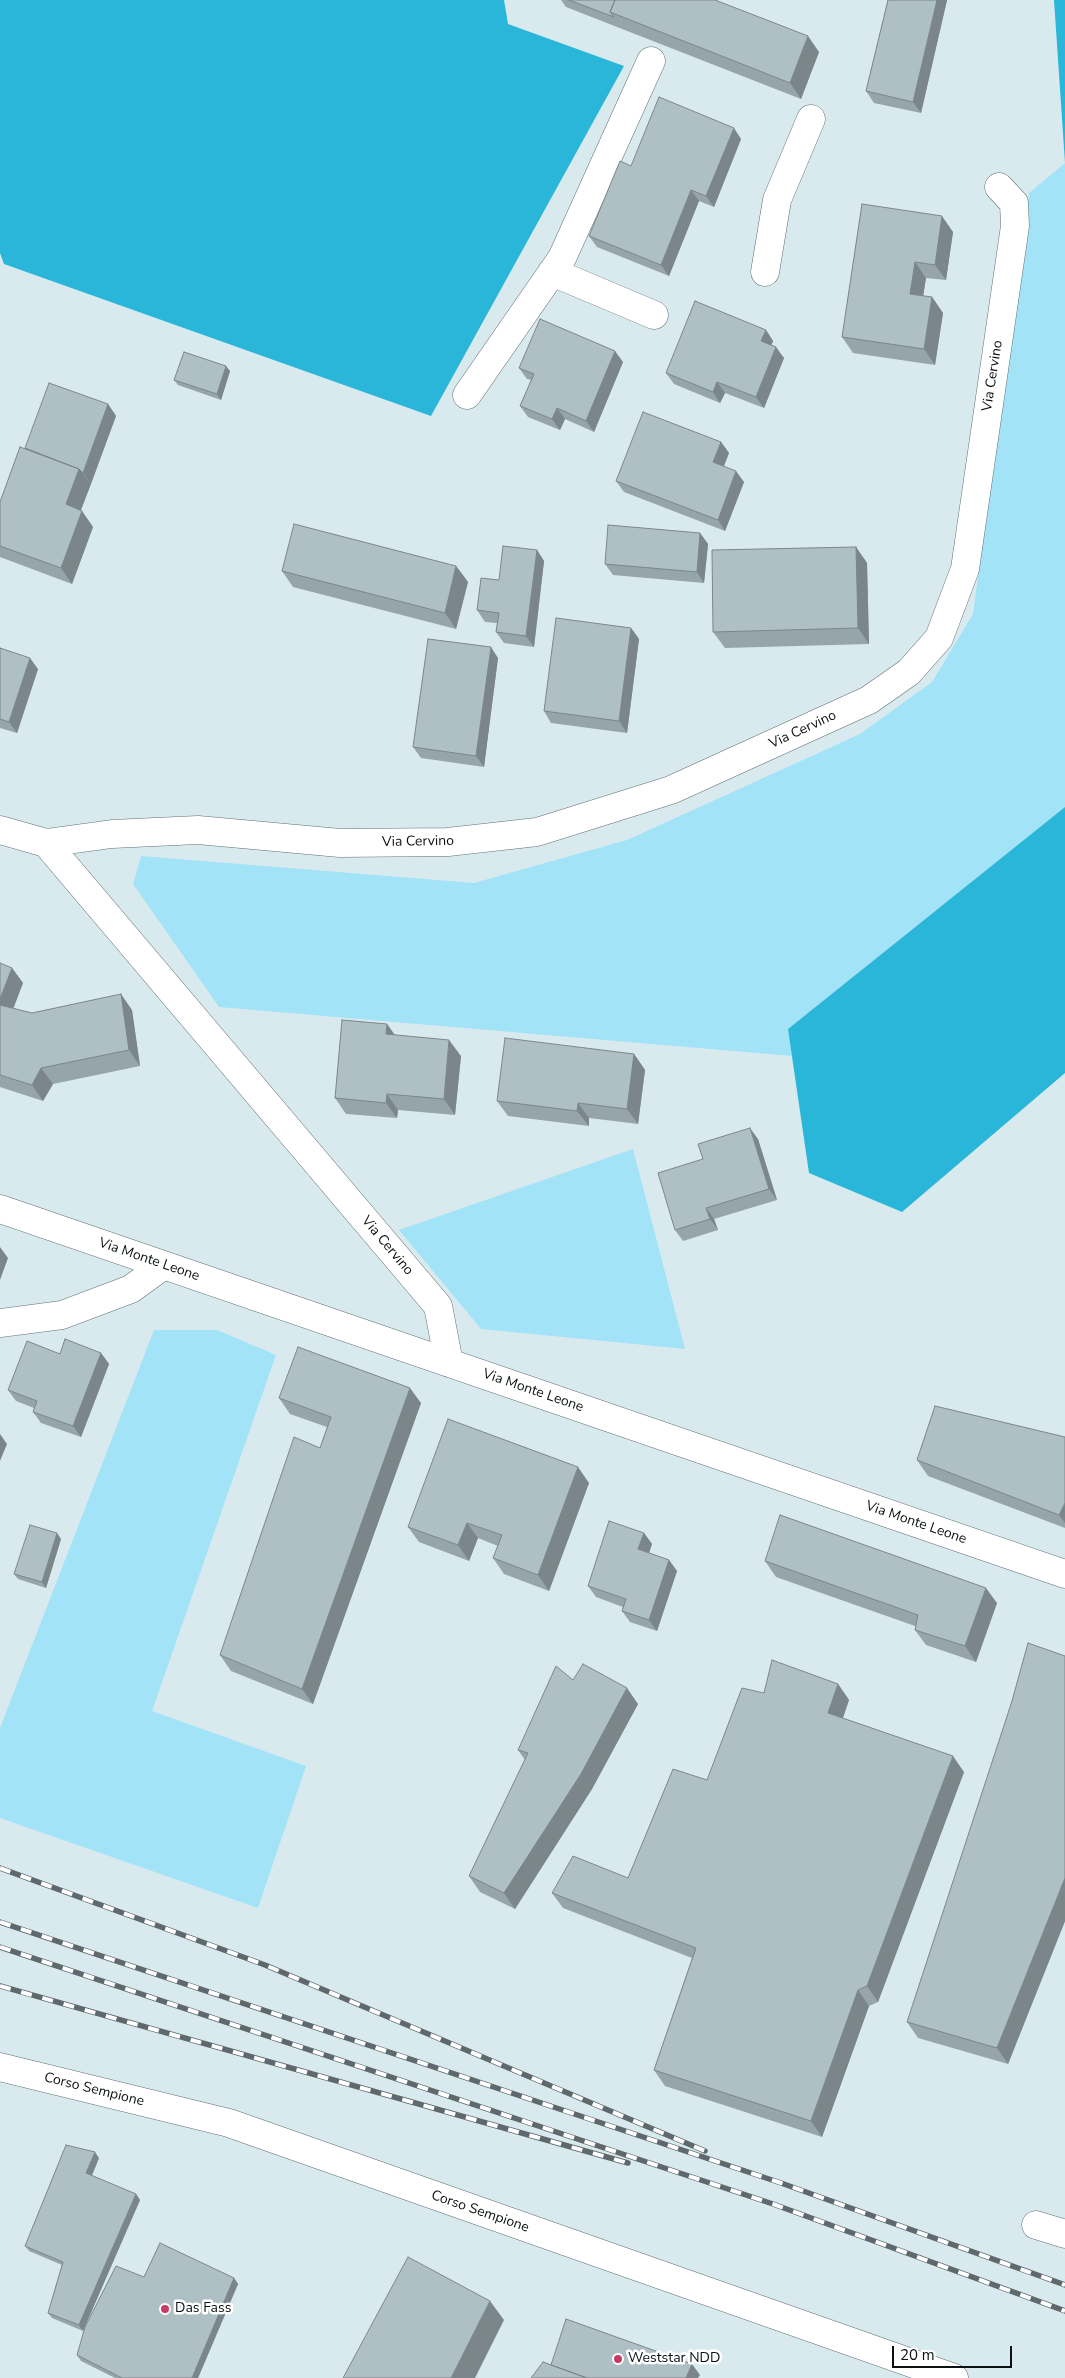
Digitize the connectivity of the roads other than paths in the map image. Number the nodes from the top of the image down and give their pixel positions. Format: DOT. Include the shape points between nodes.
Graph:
graph roads {
  1 [pos="651,61"];
  2 [pos="811,119"];
  3 [pos="999,187"];
  4 [pos="552,272"];
  5 [pos="765,272"];
  6 [pos="654,315"];
  7 [pos="467,396"];
  8 [pos="0,830"];
  9 [pos="46,843"];
  10 [pos="0,1209"];
  11 [pos="164,1265"];
  12 [pos="0,1323"];
  13 [pos="449,1363"];
  14 [pos="1065,1574"];
  15 [pos="0,2067"];
  16 [pos="1036,2225"];
  17 [pos="1065,2234"];
  18 [pos="954,2378"];
  1 -- 4 [label="street" via="562,258"];
  2 -- 5 [label="street" via="777,200"];
  3 -- 9 [label="street, Via Cervino" via="1014,203 1015,226 965,569 939,638 909,672 869,700 671,790 537,832 448,842 340,843 198,830 112,834"];
  4 -- 6 [label="street"];
  4 -- 7 [label="street"];
  8 -- 9 [label="street"];
  9 -- 13 [label="street, Via Cervino" via="438,1306"];
  10 -- 11 [label="street, Via Monte Leone"];
  11 -- 12 [label="street" via="131,1289 62,1315"];
  11 -- 13 [label="street, Via Monte Leone"];
  13 -- 14 [label="street, Via Monte Leone"];
  15 -- 18 [label="street, Corso Sempione" via="229,2123"];
  16 -- 17 [label="street"];
}
